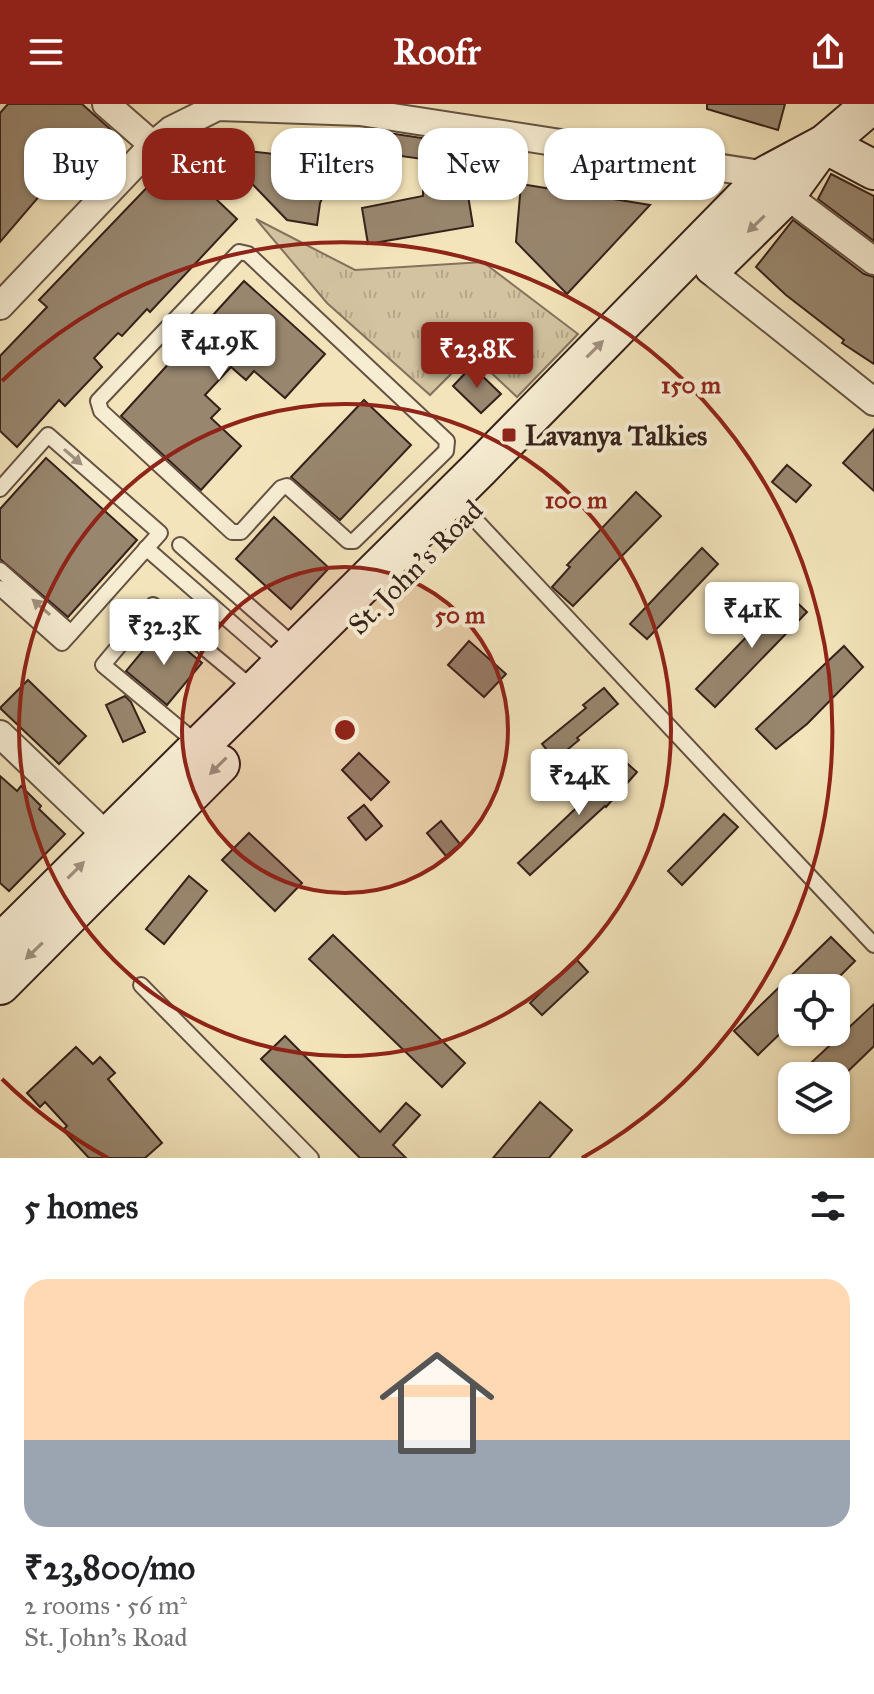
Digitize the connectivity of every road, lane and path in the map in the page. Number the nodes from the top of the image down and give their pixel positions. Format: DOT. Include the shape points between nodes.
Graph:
graph roads {
  1 [pos="106,104"];
  2 [pos="872,104"];
  3 [pos="175,128"];
  4 [pos="142,135"];
  5 [pos="825,144"];
  6 [pos="142,157"];
  7 [pos="874,170"];
  8 [pos="780,187"];
  9 [pos="874,261"];
  10 [pos="709,270"];
  11 [pos="0,306"];
  12 [pos="874,402"];
  13 [pos="0,489"];
  14 [pos="469,513"];
  15 [pos="395,527"];
  16 [pos="180,545"];
  17 [pos="146,548"];
  18 [pos="0,570"];
  19 [pos="0,588"];
  20 [pos="267,621"];
  21 [pos="71,633"];
  22 [pos="251,639"];
  23 [pos="278,669"];
  24 [pos="0,734"];
  25 [pos="201,747"];
  26 [pos="109,838"];
  27 [pos="0,944"];
  28 [pos="874,945"];
  29 [pos="0,985"];
  30 [pos="141,985"];
  31 [pos="311,1158"];
  1 -- 4 [label="street"];
  2 -- 5 [label="main road, St. John's Road"];
  3 -- 8 [label="street" via="217,107 360,112"];
  5 -- 7 [label="main road"];
  5 -- 8 [label="main road, St. John's Road"];
  6 -- 11 [label="street"];
  8 -- 9 [label="street"];
  8 -- 10 [label="main road, St. John's Road, one-way"];
  15 -- 8 [label="main road, St. John's Road, one-way"];
  10 -- 12 [label="street"];
  10 -- 14 [label="main road, St. John's Road"];
  13 -- 17 [label="lane, one-way" via="48,435 160,533"];
  14 -- 28 [label="lane"];
  14 -- 29 [label="main road, St. John's Road, one-way"];
  15 -- 15 [label="lane" via="348,541 287,486 241,532 232,532 101,411 98,401 243,252 447,441 446,451"];
  15 -- 23 [label="main road, St. John's Road"];
  16 -- 20 [label="lane"];
  17 -- 21 [label="lane"];
  17 -- 22 [label="lane"];
  21 -- 18 [label="lane, one-way"];
  19 -- 21 [label="lane" via="62,643"];
  20 -- 22 [label="lane"];
  20 -- 23 [label="lane"];
  22 -- 23 [label="lane"];
  23 -- 25 [label="main road, St. John's Road"];
  23 -- 25 [label="lane" via="153,605 103,665"];
  24 -- 26 [label="street"];
  25 -- 26 [label="main road, St. John's Road"];
  27 -- 26 [label="main road, St. John's Road, one-way"];
  30 -- 31 [label="lane"];
}
